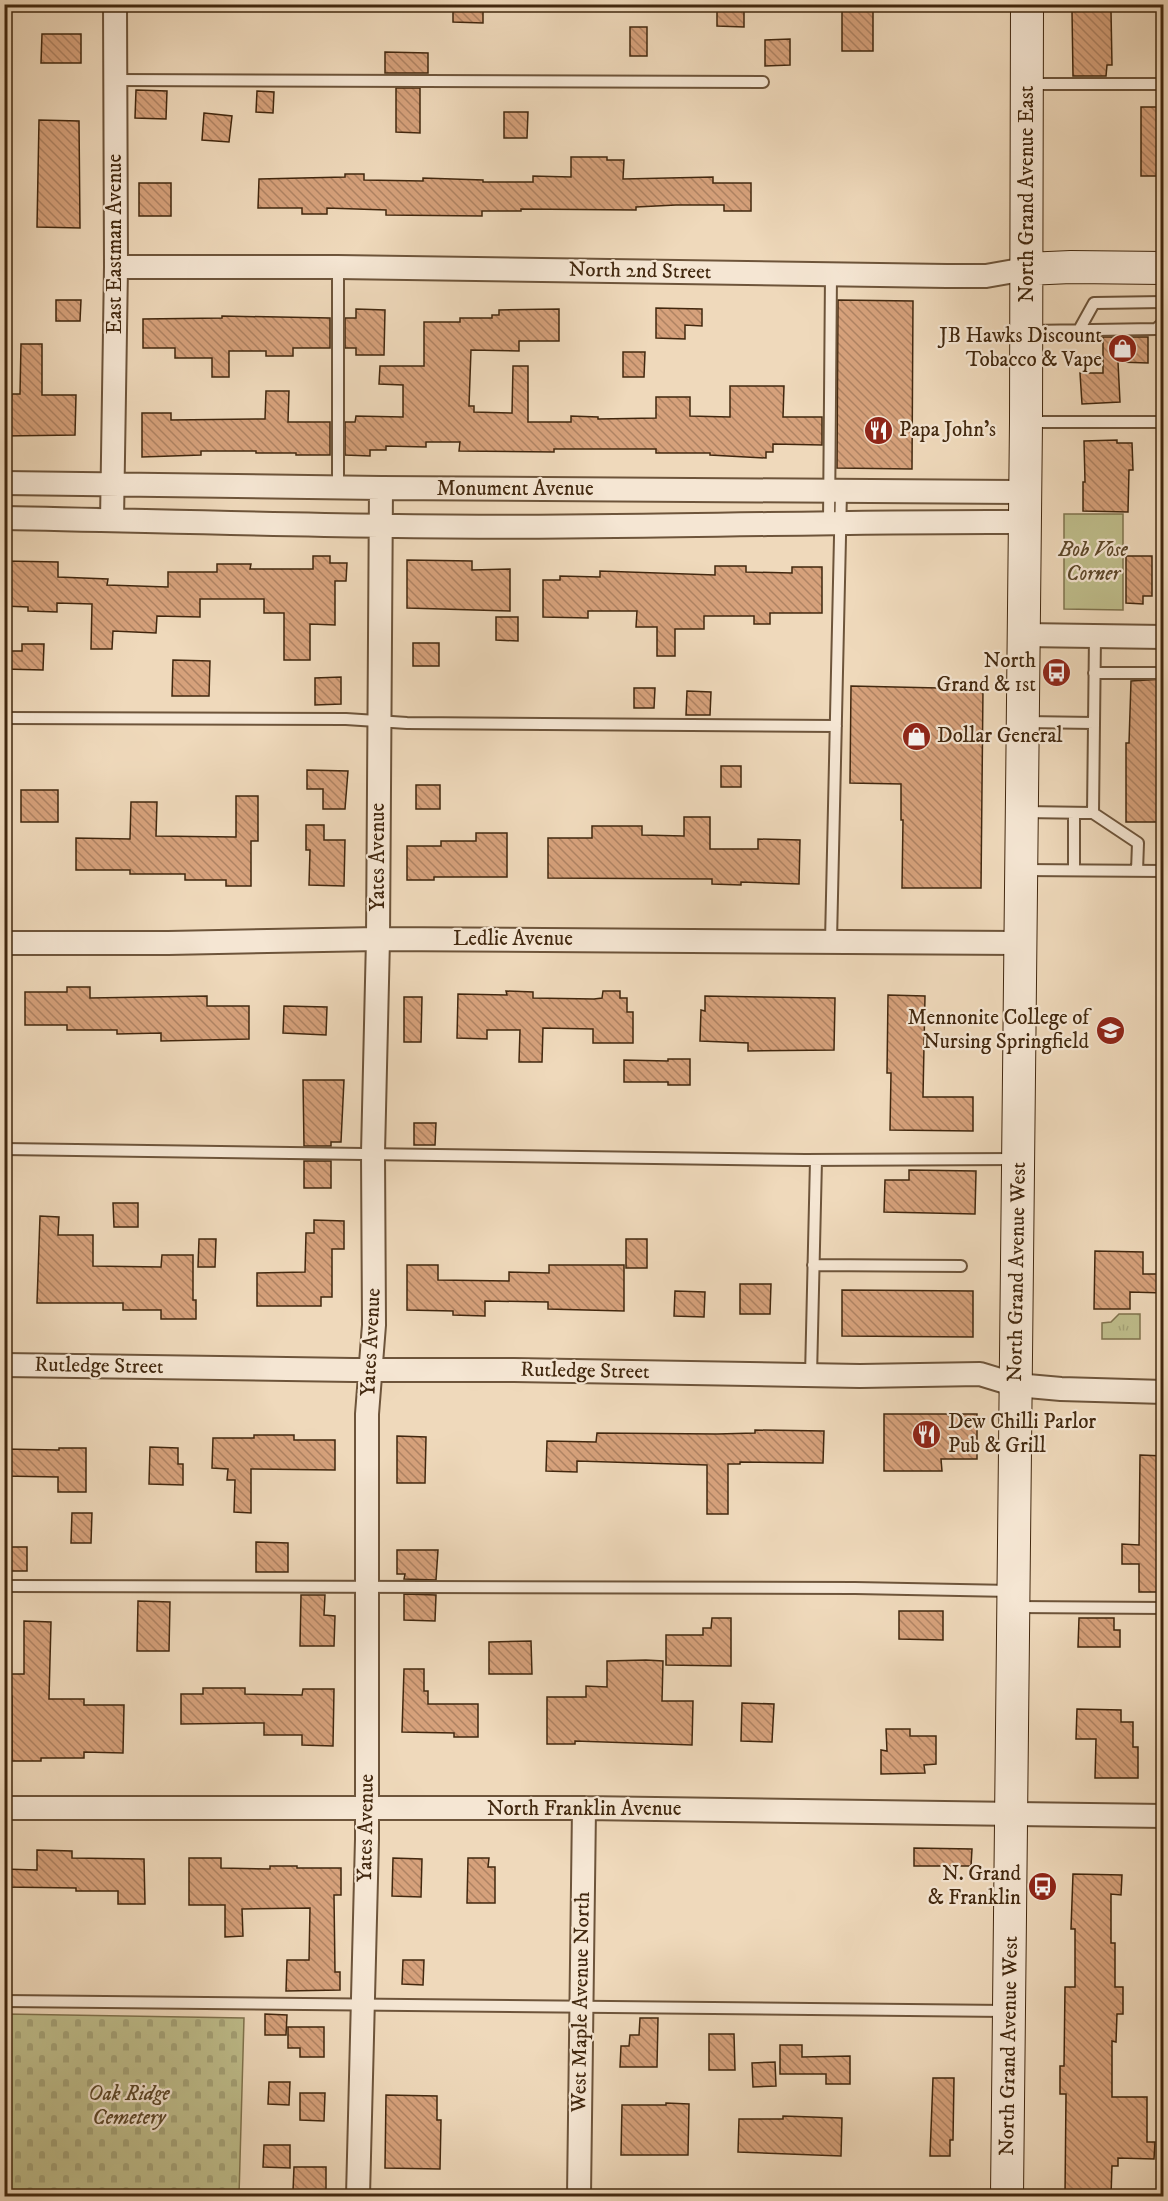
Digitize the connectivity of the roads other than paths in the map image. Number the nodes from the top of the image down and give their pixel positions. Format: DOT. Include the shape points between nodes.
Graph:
graph roads {
  1 [pos="115,4"];
  2 [pos="1027,4"];
  3 [pos="115,80"];
  4 [pos="763,82"];
  5 [pos="1027,84"];
  6 [pos="1164,84"];
  7 [pos="116,267"];
  8 [pos="338,267"];
  9 [pos="1164,268"];
  10 [pos="1026,269"];
  11 [pos="831,274"];
  12 [pos="1164,302"];
  13 [pos="1164,322"];
  14 [pos="1079,330"];
  15 [pos="1026,331"];
  16 [pos="1026,422"];
  17 [pos="1164,422"];
  18 [pos="4,483"];
  19 [pos="112,484"];
  20 [pos="338,488"];
  21 [pos="381,488"];
  22 [pos="614,490"];
  23 [pos="835,492"];
  24 [pos="1025,507"];
  25 [pos="4,518"];
  26 [pos="112,520"];
  27 [pos="835,522"];
  28 [pos="381,525"];
  29 [pos="614,526"];
  30 [pos="1024,635"];
  31 [pos="1095,636"];
  32 [pos="1164,637"];
  33 [pos="1164,671"];
  34 [pos="1094,673"];
  35 [pos="4,718"];
  36 [pos="378,721"];
  37 [pos="1023,722"];
  38 [pos="1094,723"];
  39 [pos="836,726"];
  40 [pos="1022,812"];
  41 [pos="1074,813"];
  42 [pos="1093,813"];
  43 [pos="1021,870"];
  44 [pos="1074,870"];
  45 [pos="1137,871"];
  46 [pos="1164,871"];
  47 [pos="378,939"];
  48 [pos="831,941"];
  49 [pos="1021,943"];
  50 [pos="4,944"];
  51 [pos="4,1149"];
  52 [pos="373,1153"];
  53 [pos="1019,1159"];
  54 [pos="816,1160"];
  55 [pos="813,1265"];
  56 [pos="961,1266"];
  57 [pos="4,1365"];
  58 [pos="371,1370"];
  59 [pos="810,1376"];
  60 [pos="1016,1385"];
  61 [pos="1164,1392"];
  62 [pos="4,1586"];
  63 [pos="366,1587"];
  64 [pos="1014,1599"];
  65 [pos="1164,1608"];
  66 [pos="4,1808"];
  67 [pos="366,1808"];
  68 [pos="584,1808"];
  69 [pos="1011,1815"];
  70 [pos="1164,1816"];
  71 [pos="4,2001"];
  72 [pos="362,2004"];
  73 [pos="581,2007"];
  74 [pos="1010,2011"];
  75 [pos="358,2196"];
  76 [pos="579,2196"];
  77 [pos="1007,2196"];
  1 -- 3 [label="street, East Eastman Avenue"];
  2 -- 5 [label="main road, North Grand Avenue East"];
  3 -- 4 [label="lane"];
  3 -- 7 [label="street, East Eastman Avenue"];
  5 -- 6 [label="lane"];
  5 -- 10 [label="main road, North Grand Avenue East"];
  7 -- 8 [label="street, North 2nd Street"];
  7 -- 19 [label="street, East Eastman Avenue"];
  8 -- 11 [label="street, North 2nd Street"];
  8 -- 20 [label="lane"];
  9 -- 10 [label="main road, North 2nd Street"];
  10 -- 11 [label="street, North 2nd Street" via="986,276"];
  10 -- 15 [label="main road, North Grand Avenue East"];
  11 -- 23 [label="lane"];
  12 -- 14 [label="lane" via="1094,303"];
  13 -- 14 [label="lane" via="1156,329"];
  14 -- 15 [label="lane"];
  15 -- 16 [label="main road, North Grand Avenue East"];
  16 -- 17 [label="lane"];
  16 -- 24 [label="main road, North Grand Avenue East"];
  18 -- 19 [label="street, Monument Avenue"];
  19 -- 20 [label="street, Monument Avenue"];
  19 -- 26 [label="street, East Eastman Avenue"];
  20 -- 21 [label="street, Monument Avenue"];
  21 -- 22 [label="street, Monument Avenue"];
  21 -- 28 [label="street, Yates Avenue"];
  22 -- 23 [label="street, Monument Avenue"];
  22 -- 29 [label="street"];
  23 -- 24 [label="street, Monument Avenue"];
  23 -- 27 [label="lane"];
  24 -- 27 [label="street, Monument Avenue"];
  24 -- 30 [label="main road, North Grand Avenue East"];
  25 -- 26 [label="street, Monument Avenue"];
  26 -- 28 [label="street, Monument Avenue"];
  27 -- 29 [label="street, Monument Avenue"];
  27 -- 39 [label="lane"];
  28 -- 29 [label="street, Monument Avenue"];
  28 -- 36 [label="street, Yates Avenue"];
  30 -- 31 [label="street"];
  30 -- 37 [label="main road, North Grand Avenue West"];
  31 -- 32 [label="street"];
  31 -- 34 [label="lane"];
  33 -- 34 [label="lane"];
  34 -- 38 [label="lane"];
  35 -- 36 [label="lane"];
  36 -- 39 [label="lane"];
  36 -- 47 [label="street, Yates Avenue"];
  37 -- 38 [label="lane"];
  37 -- 40 [label="main road, North Grand Avenue West"];
  38 -- 42 [label="lane"];
  39 -- 48 [label="lane"];
  40 -- 41 [label="lane"];
  40 -- 43 [label="main road, North Grand Avenue West"];
  41 -- 42 [label="lane"];
  41 -- 44 [label="lane"];
  42 -- 45 [label="lane" via="1138,843"];
  43 -- 44 [label="lane"];
  43 -- 49 [label="main road, North Grand Avenue West"];
  44 -- 45 [label="lane"];
  45 -- 46 [label="lane"];
  47 -- 48 [label="street, Ledlie Avenue"];
  47 -- 50 [label="street, Ledlie Avenue"];
  47 -- 52 [label="street, Yates Avenue"];
  48 -- 49 [label="street, Ledlie Avenue"];
  49 -- 53 [label="main road, North Grand Avenue West"];
  51 -- 52 [label="lane"];
  52 -- 54 [label="lane"];
  52 -- 58 [label="street, Yates Avenue"];
  53 -- 54 [label="lane"];
  53 -- 60 [label="main road, North Grand Avenue West"];
  54 -- 55 [label="lane"];
  55 -- 56 [label="lane"];
  55 -- 59 [label="lane"];
  57 -- 58 [label="street, Rutledge Street"];
  58 -- 59 [label="street, Rutledge Street"];
  58 -- 63 [label="street, Yates Avenue"];
  59 -- 60 [label="street, Rutledge Street" via="980,1374"];
  60 -- 61 [label="street, Rutledge Street"];
  60 -- 64 [label="main road, North Grand Avenue West"];
  62 -- 63 [label="lane"];
  63 -- 64 [label="lane" via="831,1588"];
  63 -- 67 [label="street, Yates Avenue"];
  64 -- 65 [label="lane"];
  64 -- 69 [label="main road, North Grand Avenue West"];
  66 -- 67 [label="street, North Franklin Avenue"];
  67 -- 68 [label="street, North Franklin Avenue"];
  67 -- 72 [label="street, Yates Avenue"];
  68 -- 69 [label="street, North Franklin Avenue"];
  68 -- 73 [label="street, West Maple Avenue North"];
  69 -- 70 [label="street, North Franklin Avenue"];
  69 -- 74 [label="main road, North Grand Avenue West"];
  71 -- 72 [label="lane"];
  72 -- 73 [label="lane"];
  72 -- 75 [label="street, Yates Avenue"];
  73 -- 74 [label="lane"];
  73 -- 76 [label="street, West Maple Avenue North"];
  74 -- 77 [label="main road, North Grand Avenue West"];
}
